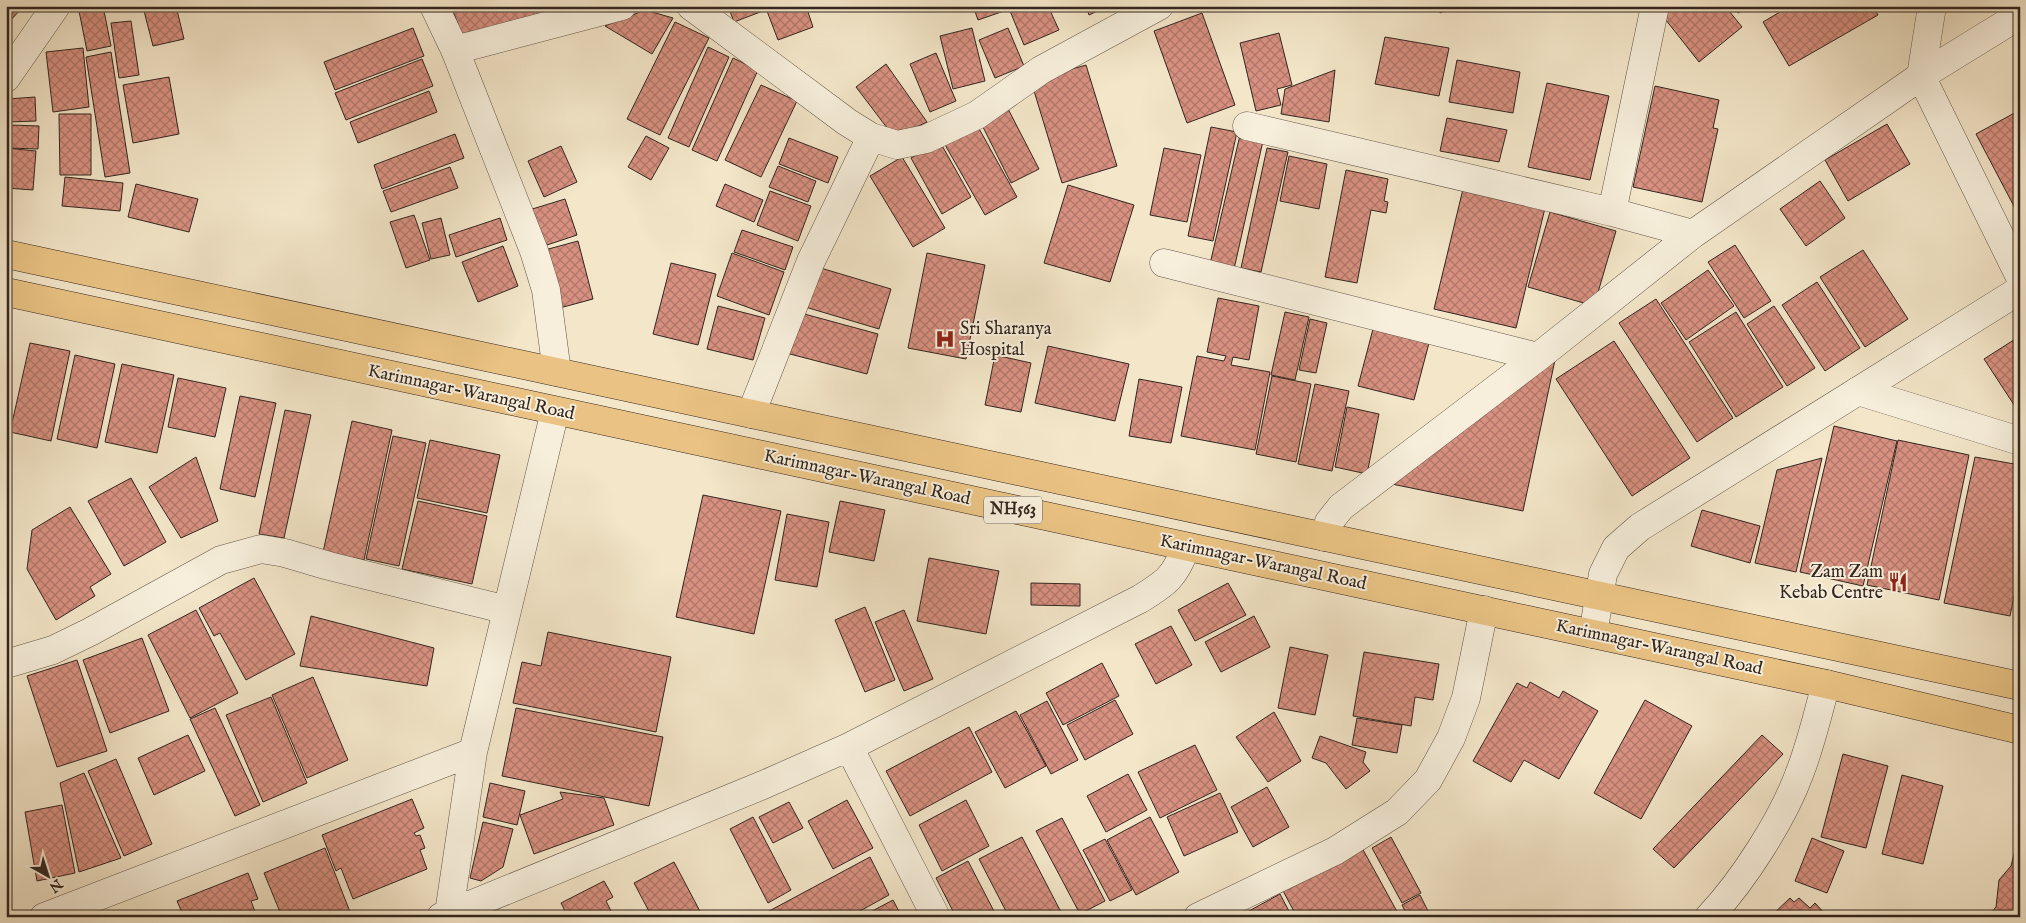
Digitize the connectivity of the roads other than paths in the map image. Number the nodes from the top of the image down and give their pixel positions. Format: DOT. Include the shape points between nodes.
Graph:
graph roads {
  1 [pos="56,6"];
  2 [pos="434,6"];
  3 [pos="622,6"];
  4 [pos="691,6"];
  5 [pos="1159,6"];
  6 [pos="1655,6"];
  7 [pos="1932,6"];
  8 [pos="2020,15"];
  9 [pos="455,50"];
  10 [pos="1922,76"];
  11 [pos="6,78"];
  12 [pos="1248,126"];
  13 [pos="871,137"];
  14 [pos="1612,212"];
  15 [pos="1693,234"];
  16 [pos="6,254"];
  17 [pos="1164,263"];
  18 [pos="2020,277"];
  19 [pos="2020,290"];
  20 [pos="6,292"];
  21 [pos="1538,357"];
  22 [pos="557,372"];
  23 [pos="1858,391"];
  24 [pos="555,411"];
  25 [pos="751,414"];
  26 [pos="2020,441"];
  27 [pos="1324,537"];
  28 [pos="1186,547"];
  29 [pos="1600,596"];
  30 [pos="507,610"];
  31 [pos="1484,610"];
  32 [pos="1593,634"];
  33 [pos="6,664"];
  34 [pos="1826,684"];
  35 [pos="2020,686"];
  36 [pos="2020,730"];
  37 [pos="849,747"];
  38 [pos="473,752"];
  39 [pos="445,915"];
  40 [pos="44,917"];
  41 [pos="936,917"];
  42 [pos="1198,917"];
  43 [pos="1709,917"];
  1 -- 11 [label="street"];
  2 -- 9 [label="street"];
  3 -- 9 [label="street"];
  4 -- 13 [label="street"];
  5 -- 13 [label="street" via="1041,70 976,115 926,139 896,144"];
  6 -- 14 [label="street"];
  7 -- 10 [label="street"];
  8 -- 10 [label="street"];
  9 -- 22 [label="street" via="534,251 546,290"];
  10 -- 15 [label="street"];
  10 -- 18 [label="street"];
  12 -- 14 [label="street"];
  13 -- 25 [label="street" via="811,261"];
  14 -- 15 [label="street"];
  15 -- 21 [label="street"];
  16 -- 22 [label="highway, NH563"];
  17 -- 21 [label="street"];
  19 -- 23 [label="street"];
  20 -- 24 [label="highway, Karimnagar-Warangal Road / NH563"];
  21 -- 27 [label="street" via="1341,507 1329,522"];
  22 -- 25 [label="highway, NH563"];
  23 -- 26 [label="street"];
  23 -- 29 [label="street" via="1640,527 1616,548 1603,574"];
  24 -- 28 [label="highway, Karimnagar-Warangal Road / NH563"];
  24 -- 30 [label="street"];
  25 -- 27 [label="highway, NH563"];
  27 -- 29 [label="highway, NH563"];
  28 -- 31 [label="highway, Karimnagar-Warangal Road / NH563"];
  28 -- 37 [label="street" via="1178,567 1165,584 1140,599"];
  29 -- 32 [label="street"];
  29 -- 35 [label="highway, NH563"];
  30 -- 33 [label="street" via="261,549 221,560 53,650"];
  30 -- 38 [label="street"];
  31 -- 32 [label="highway, Karimnagar-Warangal Road / NH563"];
  31 -- 42 [label="street" via="1466,698 1451,738 1428,780 1397,812 1335,851"];
  32 -- 34 [label="highway, Karimnagar-Warangal Road / NH563"];
  34 -- 36 [label="highway, Karimnagar-Warangal Road / NH563"];
  34 -- 43 [label="street" via="1800,773 1777,819 1726,899"];
  37 -- 39 [label="street"];
  37 -- 41 [label="street"];
  38 -- 39 [label="street"];
  38 -- 40 [label="street"];
}
